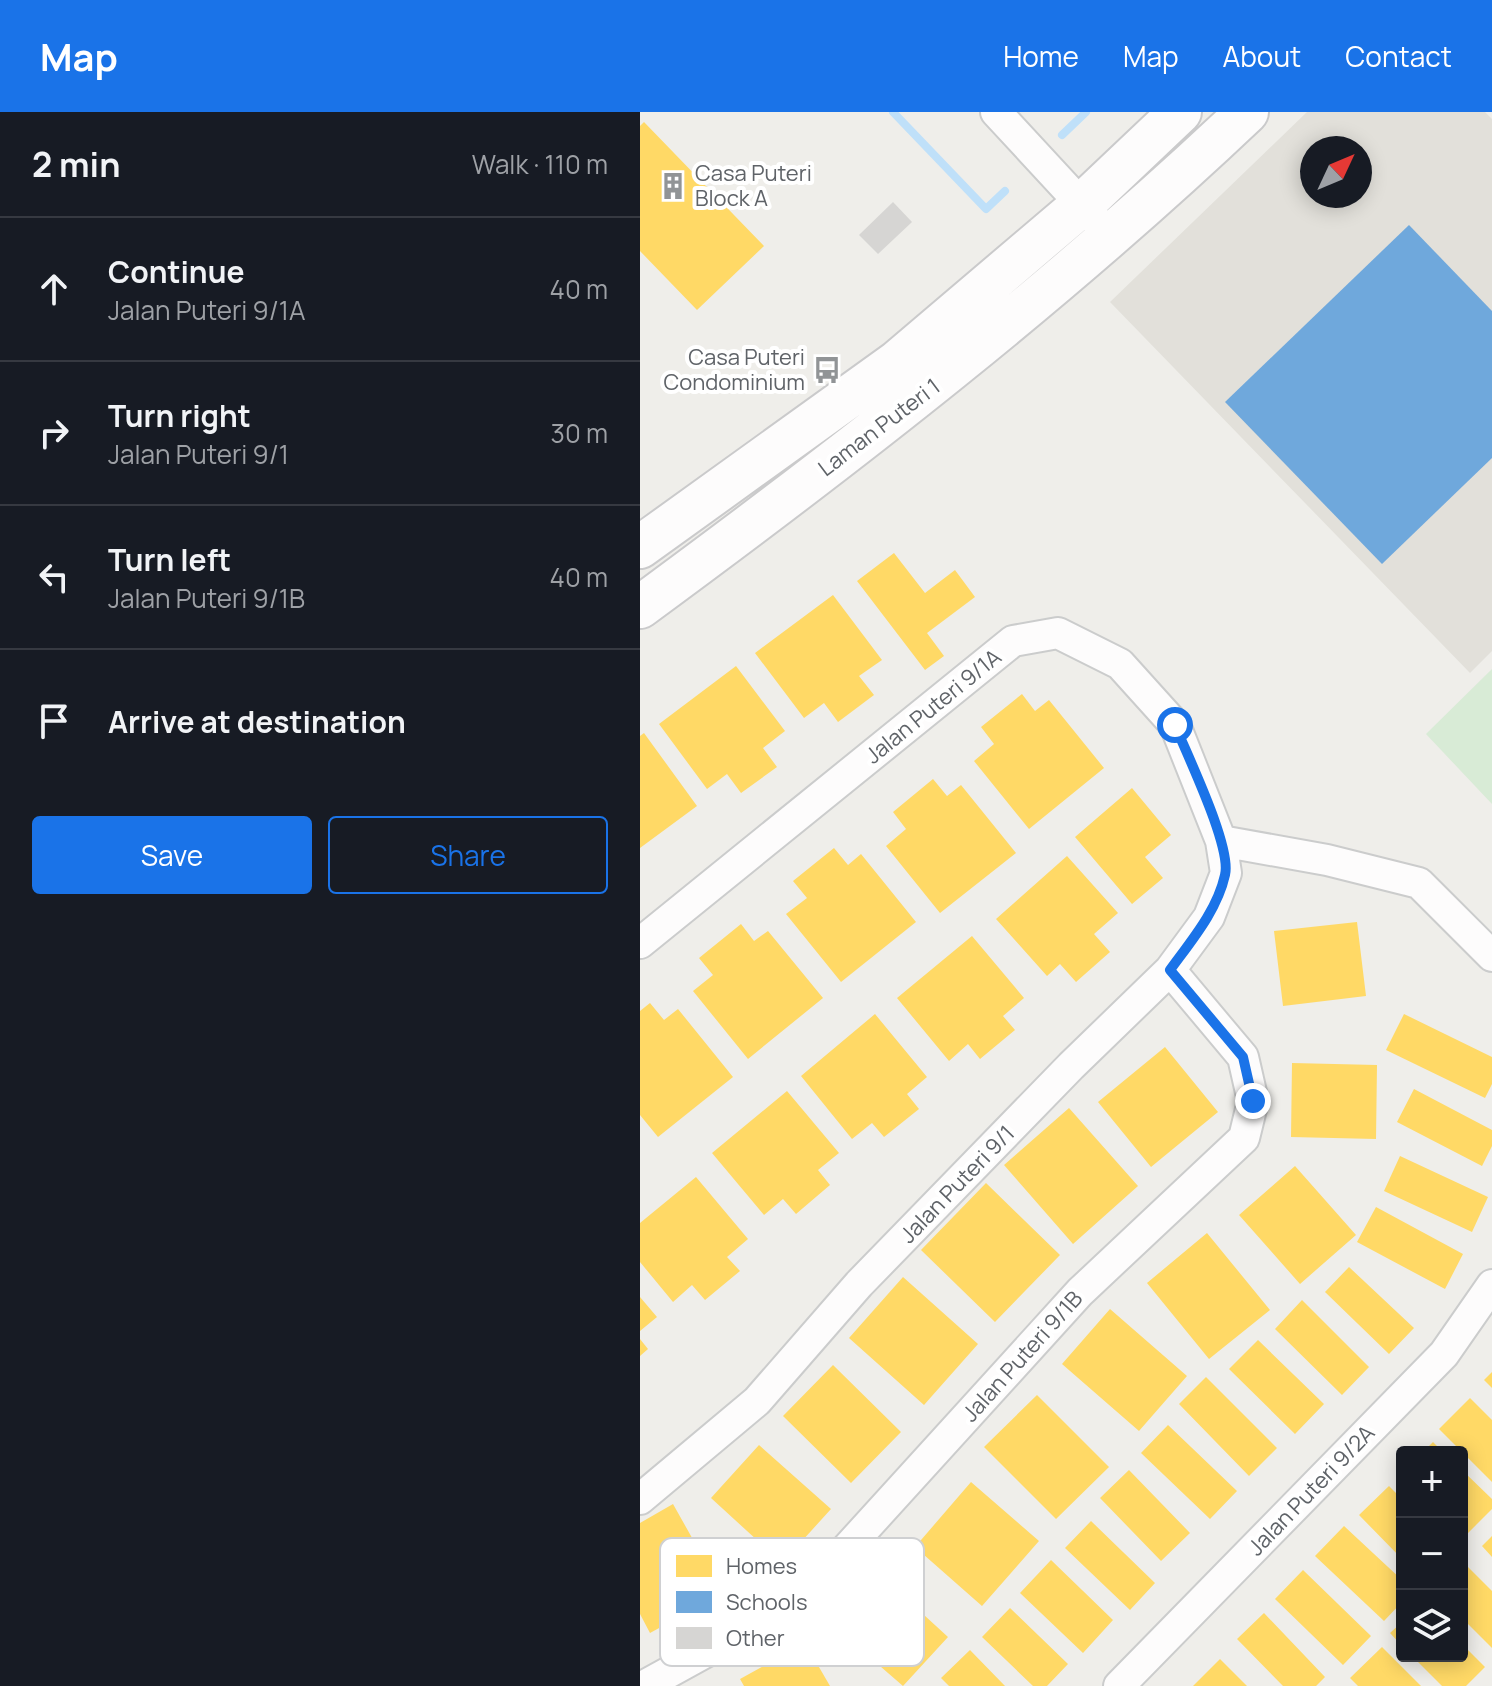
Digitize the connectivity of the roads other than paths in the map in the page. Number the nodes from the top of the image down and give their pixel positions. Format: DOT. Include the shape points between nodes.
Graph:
graph roads {
  1 [pos="996,112"];
  2 [pos="1180,112"];
  3 [pos="1247,112"];
  4 [pos="1084,203"];
  5 [pos="1111,240"];
  6 [pos="640,547"];
  7 [pos="640,607"];
  8 [pos="1221,841"];
  9 [pos="640,943"];
  10 [pos="1492,956"];
  11 [pos="1170,970"];
  12 [pos="1492,1285"];
  13 [pos="640,1499"];
  14 [pos="856,1538"];
  15 [pos="680,1666"];
  16 [pos="644,1686"];
  17 [pos="1119,1686"];
  1 -- 4 [label="street"];
  2 -- 4 [label="main road, Laman Puteri 1"];
  3 -- 5 [label="main road, Laman Puteri 1"];
  4 -- 5 [label="street"];
  4 -- 6 [label="main road, Laman Puteri 1" via="897,362"];
  5 -- 7 [label="main road, Laman Puteri 1" via="949,374"];
  8 -- 9 [label="street, Jalan Puteri 9/1A" via="1175,725 1120,664 1058,633 1013,641"];
  8 -- 10 [label="street" via="1419,883"];
  8 -- 11 [label="street, Jalan Puteri 9/1" via="1226,873 1209,917"];
  11 -- 13 [label="street, Jalan Puteri 9/1" via="859,1284 757,1401"];
  11 -- 14 [label="street, Jalan Puteri 9/1B" via="1243,1057 1253,1101 1244,1138 1080,1292"];
  12 -- 17 [label="street, Jalan Puteri 9/2A" via="1444,1354"];
  15 -- 16 [label="street, Jalan Puteri 9/1B"];
}
